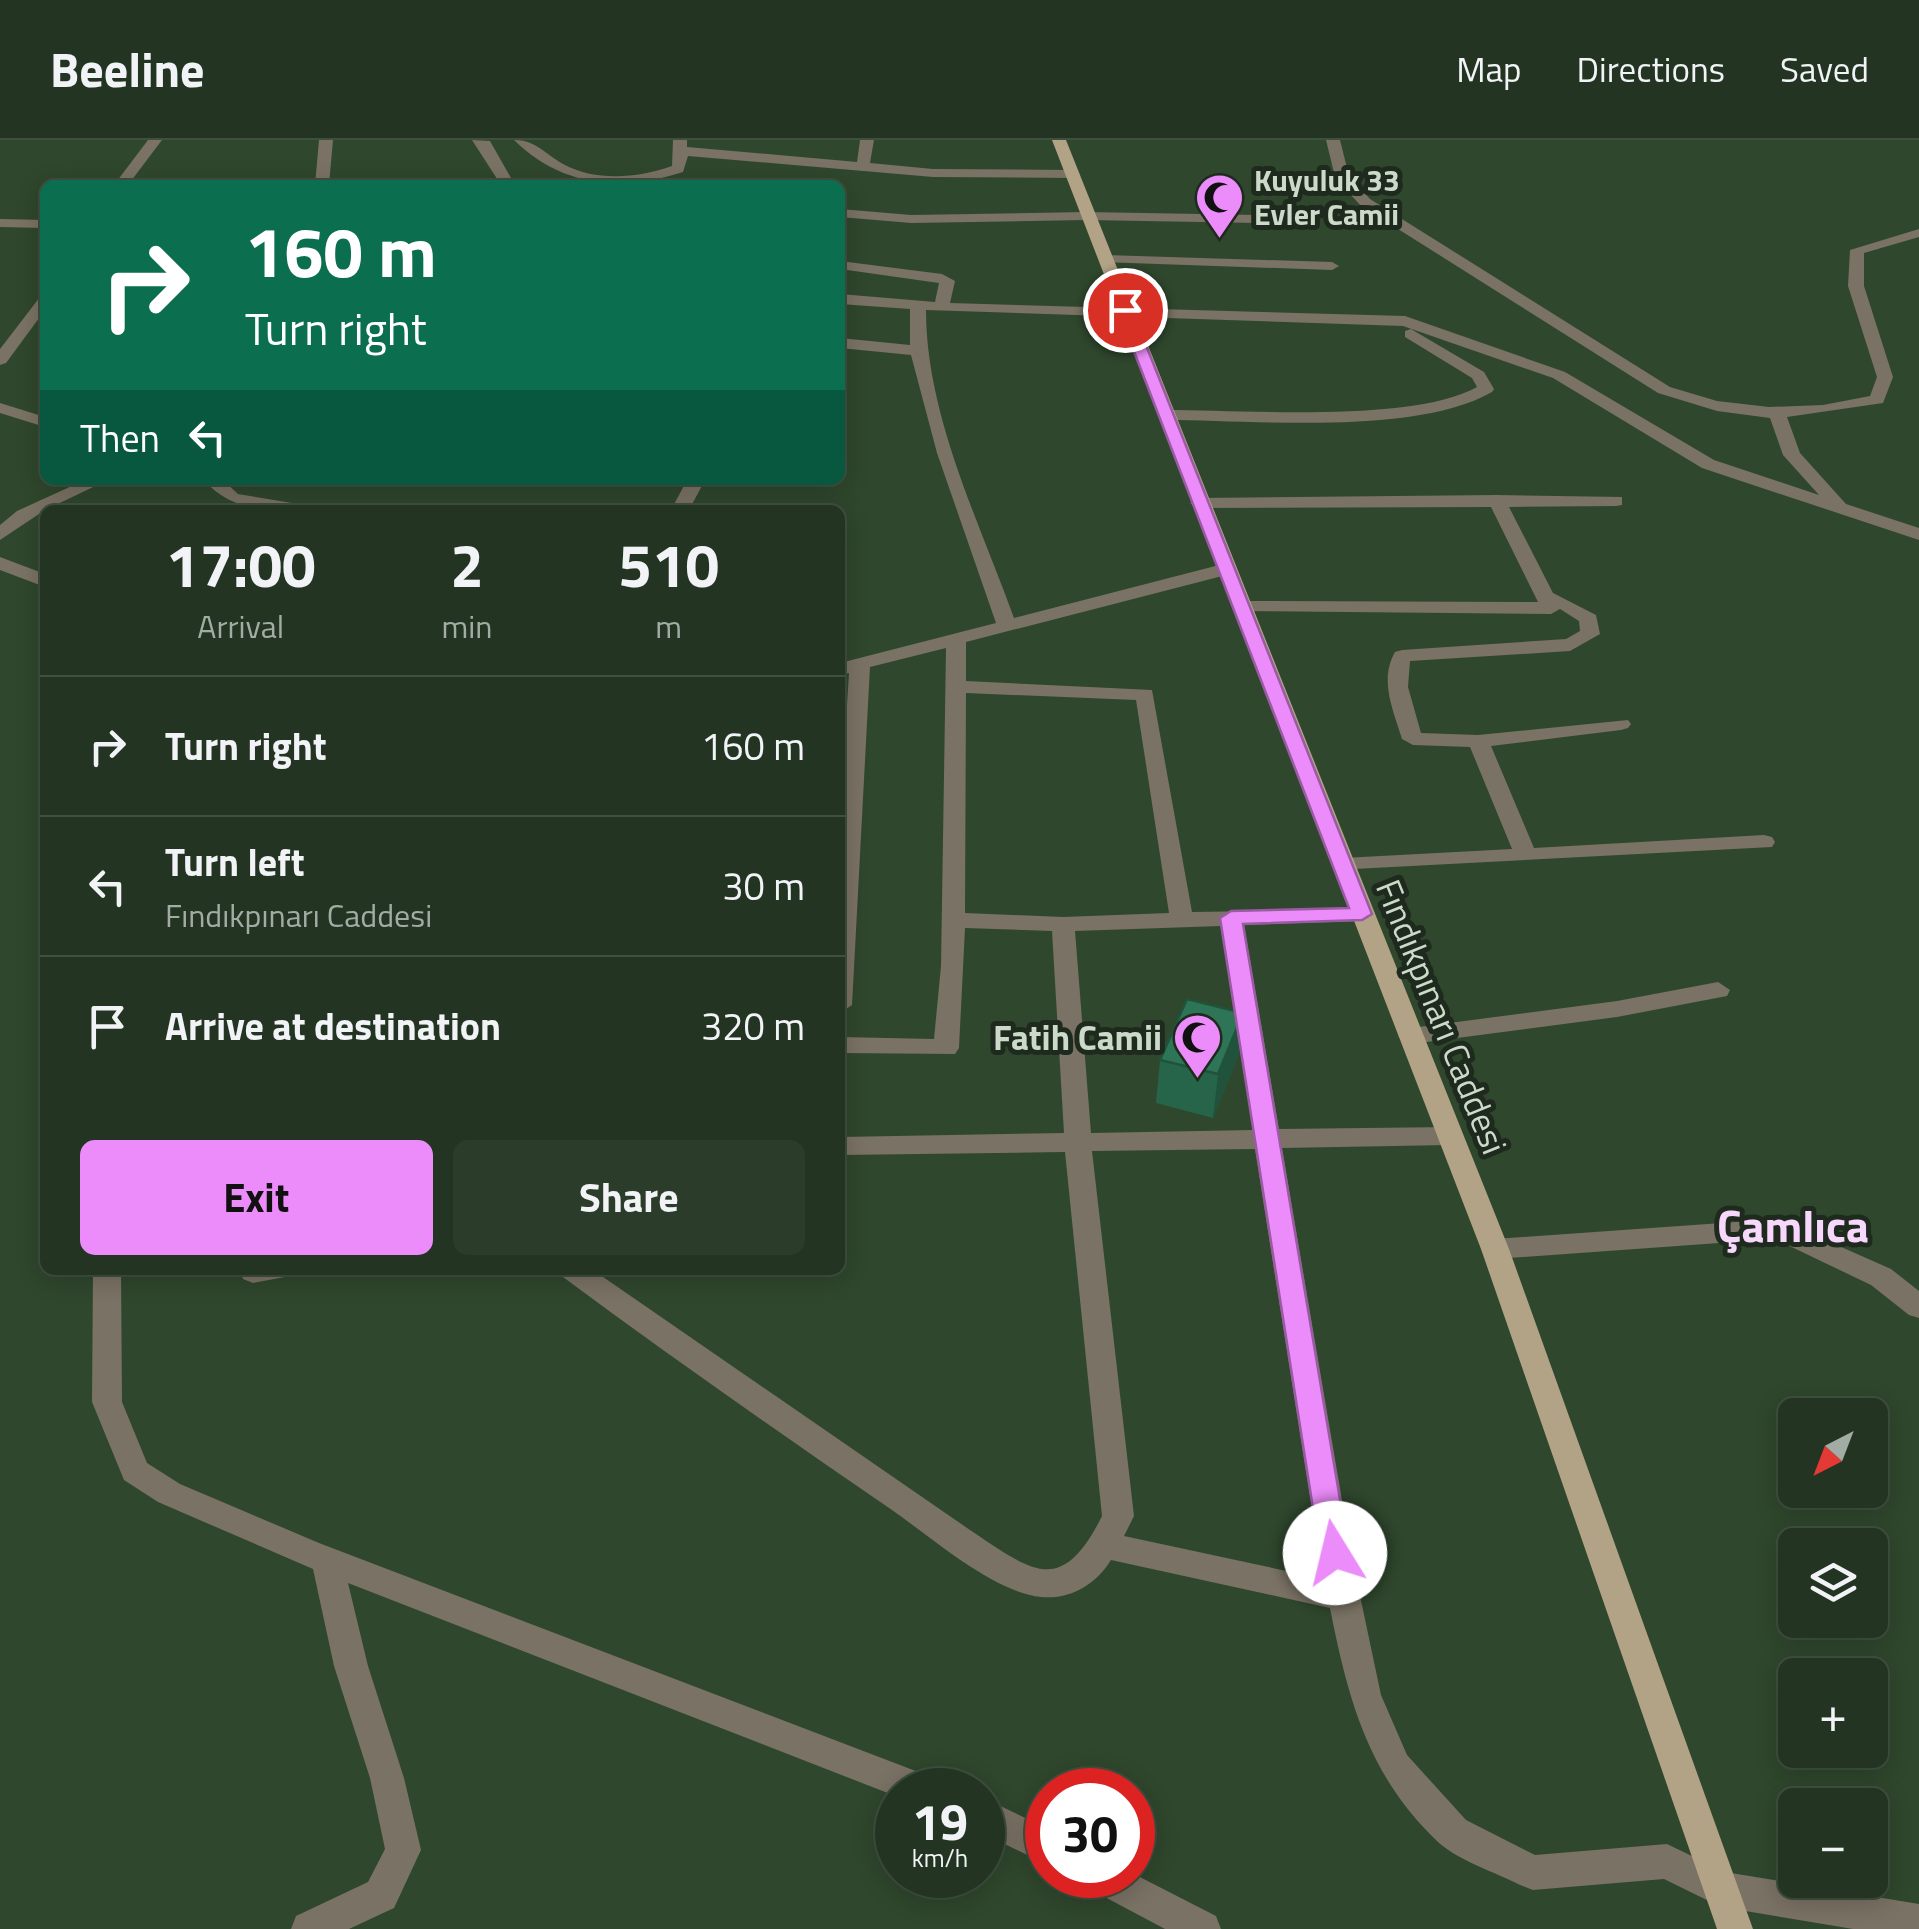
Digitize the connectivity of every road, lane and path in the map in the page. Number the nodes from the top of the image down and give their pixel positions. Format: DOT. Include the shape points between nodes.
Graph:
graph roads {
  1 [pos="155,140"];
  2 [pos="326,140"];
  3 [pos="479,140"];
  4 [pos="522,140"];
  5 [pos="867,140"];
  6 [pos="1059,140"];
  7 [pos="1333,140"];
  8 [pos="681,145"];
  9 [pos="863,168"];
  10 [pos="1073,174"];
  11 [pos="125,180"];
  12 [pos="322,180"];
  13 [pos="505,180"];
  14 [pos="845,213"];
  15 [pos="1086,216"];
  16 [pos="1313,220"];
  17 [pos="0,223"];
  18 [pos="40,224"];
  19 [pos="1919,233"];
  20 [pos="1106,260"];
  21 [pos="1332,266"];
  22 [pos="845,267"];
  23 [pos="845,298"];
  24 [pos="918,305"];
  25 [pos="942,306"];
  26 [pos="40,307"];
  27 [pos="1125,310"];
  28 [pos="1384,320"];
  29 [pos="845,344"];
  30 [pos="918,351"];
  31 [pos="0,360"];
  32 [pos="0,408"];
  33 [pos="1166,415"];
  34 [pos="1778,415"];
  35 [pos="40,420"];
  36 [pos="89,485"];
  37 [pos="1496,500"];
  38 [pos="1616,500"];
  39 [pos="1199,503"];
  40 [pos="43,505"];
  41 [pos="40,506"];
  42 [pos="1842,509"];
  43 [pos="0,534"];
  44 [pos="1919,534"];
  45 [pos="0,563"];
  46 [pos="1227,569"];
  47 [pos="40,579"];
  48 [pos="1543,596"];
  49 [pos="1242,607"];
  50 [pos="1007,625"];
  51 [pos="956,639"];
  52 [pos="850,667"];
  53 [pos="956,688"];
  54 [pos="1621,724"];
  55 [pos="1478,741"];
  56 [pos="845,836"];
  57 [pos="1764,842"];
  58 [pos="1525,854"];
  59 [pos="1343,865"];
  60 [pos="1362,914"];
  61 [pos="1231,918"];
  62 [pos="954,920"];
  63 [pos="1182,920"];
  64 [pos="1064,924"];
  65 [pos="1718,990"];
  66 [pos="1411,1036"];
  67 [pos="845,1045"];
  68 [pos="1450,1136"];
  69 [pos="1268,1142"];
  70 [pos="1078,1145"];
  71 [pos="845,1146"];
  72 [pos="1496,1248"];
  73 [pos="107,1275"];
  74 [pos="580,1275"];
  75 [pos="1919,1307"];
  76 [pos="1104,1545"];
  77 [pos="327,1560"];
  78 [pos="1344,1597"];
  79 [pos="875,1772"];
  80 [pos="1722,1889"];
  81 [pos="1144,1898"];
  82 [pos="1919,1922"];
  83 [pos="309,1929"];
  84 [pos="1204,1929"];
  85 [pos="1735,1929"];
  1 -- 11 [label="street"];
  2 -- 12 [label="street"];
  3 -- 13 [label="street"];
  4 -- 8 [label="street" via="561,168 620,180 678,169"];
  5 -- 9 [label="street"];
  6 -- 10 [label="main road, Fındıkpınarı Caddesi"];
  7 -- 34 [label="street" via="1342,177 1365,202 1664,390 1712,408"];
  8 -- 9 [label="street"];
  9 -- 10 [label="street"];
  10 -- 15 [label="main road, Fındıkpınarı Caddesi"];
  14 -- 15 [label="street" via="911,220"];
  15 -- 16 [label="street"];
  15 -- 20 [label="main road, Fındıkpınarı Caddesi"];
  17 -- 18 [label="street"];
  19 -- 34 [label="street" via="1857,250 1856,286 1885,377 1877,400"];
  20 -- 21 [label="street"];
  20 -- 27 [label="main road, Fındıkpınarı Caddesi"];
  22 -- 25 [label="street" via="937,277 947,282"];
  23 -- 24 [label="street"];
  24 -- 25 [label="street"];
  24 -- 30 [label="street"];
  25 -- 27 [label="street"];
  26 -- 31 [label="street"];
  27 -- 28 [label="street"];
  27 -- 33 [label="main road, Fındıkpınarı Caddesi"];
  28 -- 33 [label="street" via="1478,374 1486,389 1461,404 1411,412"];
  28 -- 42 [label="street" via="1452,335 1559,375 1708,464"];
  29 -- 30 [label="street"];
  30 -- 50 [label="street"];
  32 -- 35 [label="street"];
  33 -- 39 [label="main road, Fındıkpınarı Caddesi"];
  34 -- 42 [label="street" via="1792,456"];
  36 -- 40 [label="street"];
  37 -- 38 [label="street"];
  37 -- 39 [label="street"];
  37 -- 48 [label="street"];
  39 -- 46 [label="main road, Fındıkpınarı Caddesi"];
  41 -- 43 [label="street"];
  42 -- 44 [label="street"];
  45 -- 47 [label="street"];
  46 -- 49 [label="main road, Fındıkpınarı Caddesi"];
  46 -- 50 [label="street"];
  48 -- 49 [label="street" via="1551,608"];
  48 -- 55 [label="street" via="1590,620 1590,634 1570,645 1402,656 1396,666 1414,738"];
  49 -- 59 [label="main road, Fındıkpınarı Caddesi"];
  50 -- 51 [label="street"];
  51 -- 52 [label="street"];
  51 -- 53 [label="street"];
  52 -- 56 [label="street"];
  53 -- 62 [label="street"];
  53 -- 63 [label="street" via="1145,694"];
  54 -- 55 [label="street"];
  55 -- 58 [label="street"];
  57 -- 58 [label="street"];
  58 -- 59 [label="street"];
  59 -- 60 [label="main road, Fındıkpınarı Caddesi"];
  60 -- 61 [label="street"];
  60 -- 66 [label="main road, Fındıkpınarı Caddesi"];
  61 -- 63 [label="street"];
  61 -- 69 [label="street"];
  62 -- 64 [label="street"];
  62 -- 67 [label="street" via="946,1048"];
  63 -- 64 [label="street"];
  64 -- 70 [label="street"];
  65 -- 66 [label="street"];
  66 -- 68 [label="main road, Fındıkpınarı Caddesi"];
  68 -- 69 [label="street"];
  68 -- 72 [label="main road, Fındıkpınarı Caddesi"];
  69 -- 70 [label="street"];
  69 -- 78 [label="street"];
  70 -- 71 [label="street"];
  70 -- 76 [label="street" via="1118,1516"];
  72 -- 75 [label="street" via="1778,1229 1881,1278"];
  72 -- 80 [label="main road, Fındıkpınarı Caddesi"];
  73 -- 77 [label="street" via="107,1402 135,1471"];
  74 -- 76 [label="street" via="984,1556 1038,1583 1079,1577"];
  76 -- 78 [label="street"];
  77 -- 79 [label="street"];
  77 -- 83 [label="street" via="403,1850 381,1895"];
  78 -- 80 [label="street" via="1364,1695 1395,1766 1453,1832 1533,1873 1667,1861"];
  80 -- 82 [label="street"];
  80 -- 85 [label="main road, Fındıkpınarı Caddesi"];
  81 -- 84 [label="street"];
}
